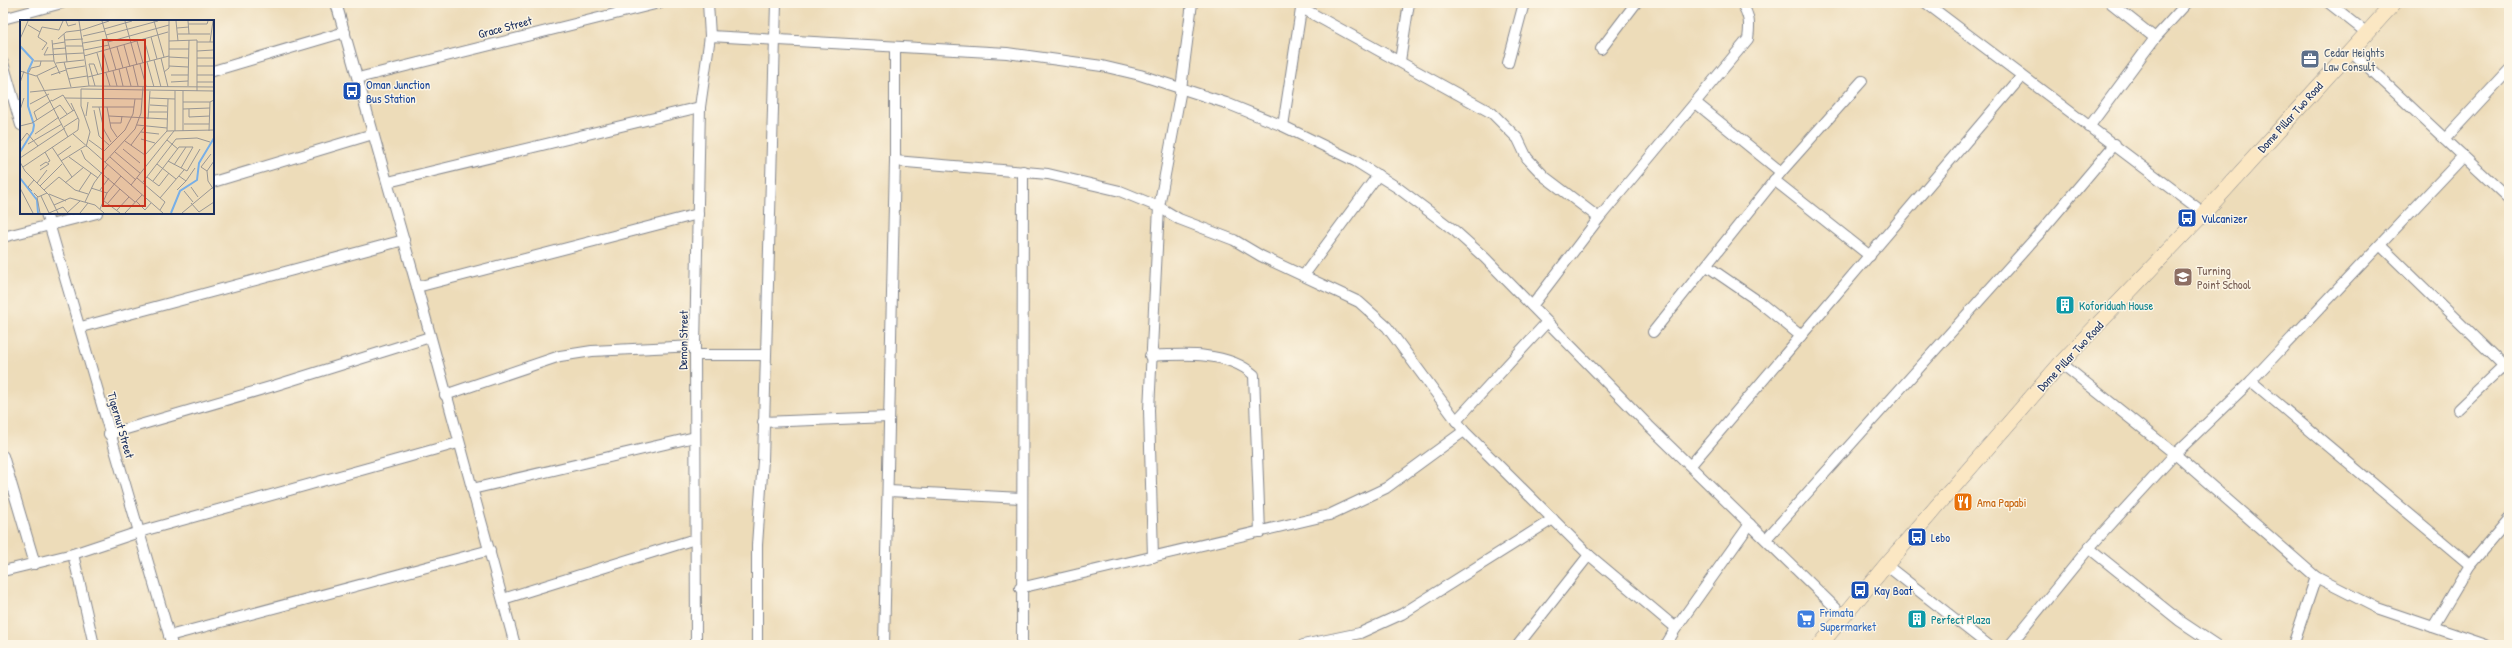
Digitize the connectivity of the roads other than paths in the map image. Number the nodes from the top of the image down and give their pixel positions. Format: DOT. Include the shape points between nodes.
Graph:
graph roads {
  1 [pos="62,3"];
  2 [pos="336,3"];
  3 [pos="659,3"];
  4 [pos="708,3"];
  5 [pos="776,3"];
  6 [pos="1192,3"];
  7 [pos="1409,3"];
  8 [pos="1524,3"];
  9 [pos="1636,3"];
  10 [pos="1741,3"];
  11 [pos="1926,3"];
  12 [pos="2111,3"];
  13 [pos="2187,3"];
  14 [pos="2328,3"];
  15 [pos="2394,3"];
  16 [pos="1302,6"];
  17 [pos="3,19"];
  18 [pos="345,32"];
  19 [pos="2367,33"];
  20 [pos="710,36"];
  21 [pos="2155,38"];
  22 [pos="776,40"];
  23 [pos="895,47"];
  24 [pos="1601,49"];
  25 [pos="2350,50"];
  26 [pos="1400,60"];
  27 [pos="3,63"];
  28 [pos="1508,63"];
  29 [pos="2509,70"];
  30 [pos="214,71"];
  31 [pos="2022,76"];
  32 [pos="358,78"];
  33 [pos="1862,82"];
  34 [pos="1181,89"];
  35 [pos="1696,103"];
  36 [pos="700,107"];
  37 [pos="20,121"];
  38 [pos="1283,126"];
  39 [pos="2089,127"];
  40 [pos="373,134"];
  41 [pos="2445,139"];
  42 [pos="2115,144"];
  43 [pos="2463,157"];
  44 [pos="895,161"];
  45 [pos="1023,171"];
  46 [pos="1378,175"];
  47 [pos="1778,176"];
  48 [pos="214,182"];
  49 [pos="388,182"];
  50 [pos="2509,199"];
  51 [pos="1159,207"];
  52 [pos="2204,213"];
  53 [pos="46,214"];
  54 [pos="93,214"];
  55 [pos="698,214"];
  56 [pos="1599,218"];
  57 [pos="50,226"];
  58 [pos="3,237"];
  59 [pos="404,240"];
  60 [pos="2381,246"];
  61 [pos="1870,256"];
  62 [pos="1707,266"];
  63 [pos="1304,275"];
  64 [pos="417,287"];
  65 [pos="1532,306"];
  66 [pos="1547,322"];
  67 [pos="81,327"];
  68 [pos="1652,332"];
  69 [pos="430,336"];
  70 [pos="1801,336"];
  71 [pos="696,350"];
  72 [pos="765,355"];
  73 [pos="1150,356"];
  74 [pos="2062,363"];
  75 [pos="2506,368"];
  76 [pos="2251,381"];
  77 [pos="445,395"];
  78 [pos="2458,409"];
  79 [pos="889,417"];
  80 [pos="1456,421"];
  81 [pos="763,422"];
  82 [pos="1464,431"];
  83 [pos="109,434"];
  84 [pos="695,437"];
  85 [pos="458,443"];
  86 [pos="2175,454"];
  87 [pos="3,456"];
  88 [pos="1691,465"];
  89 [pos="472,488"];
  90 [pos="889,491"];
  91 [pos="1021,498"];
  92 [pos="2509,519"];
  93 [pos="1553,520"];
  94 [pos="1750,524"];
  95 [pos="139,532"];
  96 [pos="1260,532"];
  97 [pos="696,538"];
  98 [pos="1766,539"];
  99 [pos="2089,548"];
  100 [pos="490,550"];
  101 [pos="73,554"];
  102 [pos="1589,555"];
  103 [pos="1153,557"];
  104 [pos="35,564"];
  105 [pos="1886,565"];
  106 [pos="2470,565"];
  107 [pos="3,571"];
  108 [pos="2316,577"];
  109 [pos="1020,588"];
  110 [pos="503,599"];
  111 [pos="1844,616"];
  112 [pos="2433,627"];
  113 [pos="1676,628"];
  114 [pos="170,640"];
  115 [pos="94,645"];
  116 [pos="515,645"];
  117 [pos="696,645"];
  118 [pos="757,645"];
  119 [pos="884,645"];
  120 [pos="1022,645"];
  121 [pos="1303,645"];
  122 [pos="1518,645"];
  123 [pos="1666,645"];
  124 [pos="1820,645"];
  125 [pos="1988,645"];
  126 [pos="2010,645"];
  127 [pos="2216,645"];
  128 [pos="2293,645"];
  129 [pos="2486,645"];
  1 -- 17 [label="street"];
  2 -- 18 [label="street"];
  3 -- 32 [label="street, Grace Street"];
  4 -- 20 [label="street, Demon Street"];
  5 -- 22 [label="street"];
  6 -- 34 [label="street"];
  7 -- 26 [label="street"];
  8 -- 28 [label="street"];
  9 -- 24 [label="street"];
  10 -- 35 [label="street" via="1748,13 1748,39"];
  11 -- 31 [label="street"];
  12 -- 21 [label="street"];
  13 -- 21 [label="street"];
  14 -- 19 [label="street"];
  15 -- 19 [label="street, Dome Pillar Two Road"];
  16 -- 26 [label="street"];
  16 -- 38 [label="street"];
  18 -- 30 [label="street"];
  18 -- 32 [label="street"];
  19 -- 25 [label="street, Dome Pillar Two Road"];
  20 -- 22 [label="street"];
  20 -- 36 [label="street, Demon Street"];
  21 -- 39 [label="street"];
  22 -- 23 [label="street"];
  22 -- 72 [label="street"];
  23 -- 34 [label="street" via="1007,53 1062,59 1140,75"];
  23 -- 44 [label="street"];
  25 -- 41 [label="street"];
  25 -- 52 [label="street, Dome Pillar Two Road"];
  26 -- 56 [label="street" via="1492,113 1518,139 1527,158 1545,177"];
  27 -- 37 [label="street"];
  29 -- 41 [label="street"];
  31 -- 39 [label="street"];
  31 -- 61 [label="street"];
  32 -- 40 [label="street"];
  33 -- 47 [label="street"];
  34 -- 38 [label="street" via="1226,103"];
  34 -- 51 [label="street"];
  35 -- 47 [label="street"];
  35 -- 56 [label="street"];
  36 -- 49 [label="street"];
  36 -- 55 [label="street, Demon Street"];
  38 -- 46 [label="street"];
  39 -- 42 [label="street"];
  40 -- 48 [label="street"];
  40 -- 49 [label="street"];
  41 -- 43 [label="street"];
  42 -- 52 [label="street"];
  42 -- 98 [label="street" via="2038,235"];
  43 -- 50 [label="street"];
  43 -- 60 [label="street"];
  44 -- 45 [label="street"];
  44 -- 79 [label="street"];
  45 -- 51 [label="street" via="1086,182 1120,191"];
  45 -- 91 [label="street"];
  46 -- 63 [label="street"];
  46 -- 65 [label="street" via="1455,231"];
  47 -- 61 [label="street"];
  47 -- 62 [label="street" via="1742,218"];
  49 -- 59 [label="street"];
  51 -- 63 [label="street" via="1179,219 1234,240"];
  51 -- 73 [label="street"];
  52 -- 74 [label="street, Dome Pillar Two Road"];
  53 -- 57 [label="street, Tigernut Street"];
  54 -- 57 [label="street"];
  55 -- 64 [label="street"];
  55 -- 71 [label="street, Demon Street"];
  56 -- 65 [label="street"];
  57 -- 58 [label="street"];
  57 -- 67 [label="street, Tigernut Street"];
  59 -- 64 [label="street"];
  59 -- 67 [label="street"];
  60 -- 75 [label="street"];
  60 -- 76 [label="street"];
  61 -- 70 [label="street"];
  62 -- 68 [label="street"];
  62 -- 70 [label="street" via="1758,301"];
  63 -- 80 [label="street" via="1359,302 1375,314"];
  64 -- 69 [label="street"];
  65 -- 66 [label="street"];
  66 -- 80 [label="street"];
  66 -- 88 [label="street"];
  67 -- 83 [label="street, Tigernut Street"];
  69 -- 77 [label="street"];
  69 -- 83 [label="street" via="270,387"];
  70 -- 88 [label="street"];
  71 -- 72 [label="street"];
  71 -- 77 [label="street" via="592,351 560,356"];
  71 -- 84 [label="street, Demon Street"];
  72 -- 81 [label="street"];
  73 -- 96 [label="street" via="1206,355 1246,368 1254,375"];
  73 -- 103 [label="street"];
  74 -- 86 [label="street"];
  74 -- 105 [label="street, Dome Pillar Two Road"];
  75 -- 78 [label="street"];
  76 -- 86 [label="street"];
  76 -- 106 [label="street"];
  77 -- 85 [label="street"];
  79 -- 81 [label="street"];
  79 -- 90 [label="street"];
  80 -- 82 [label="street"];
  81 -- 118 [label="street" via="757,545"];
  82 -- 93 [label="street"];
  82 -- 96 [label="street" via="1411,471 1360,501 1329,515"];
  83 -- 95 [label="street, Tigernut Street"];
  84 -- 89 [label="street"];
  84 -- 97 [label="street, Demon Street"];
  85 -- 89 [label="street"];
  85 -- 95 [label="street"];
  86 -- 99 [label="street"];
  86 -- 108 [label="street"];
  87 -- 104 [label="street"];
  88 -- 94 [label="street"];
  89 -- 100 [label="street"];
  90 -- 91 [label="street"];
  90 -- 119 [label="street"];
  91 -- 109 [label="street"];
  92 -- 106 [label="street"];
  93 -- 102 [label="street"];
  93 -- 121 [label="street" via="1402,614 1360,633"];
  94 -- 98 [label="street"];
  94 -- 113 [label="street"];
  95 -- 101 [label="street"];
  95 -- 114 [label="street, Tigernut Street"];
  96 -- 103 [label="street"];
  97 -- 110 [label="street"];
  97 -- 117 [label="street, Demon Street"];
  98 -- 111 [label="street"];
  99 -- 126 [label="street"];
  99 -- 127 [label="street"];
  100 -- 110 [label="street"];
  100 -- 114 [label="street"];
  101 -- 104 [label="street"];
  101 -- 115 [label="street"];
  102 -- 113 [label="street"];
  102 -- 122 [label="street"];
  103 -- 109 [label="street"];
  104 -- 107 [label="street"];
  105 -- 111 [label="street, Dome Pillar Two Road"];
  105 -- 125 [label="street"];
  106 -- 112 [label="street"];
  108 -- 112 [label="street" via="2377,608"];
  108 -- 128 [label="street"];
  109 -- 120 [label="street"];
  110 -- 116 [label="street"];
  111 -- 124 [label="street, Dome Pillar Two Road"];
  112 -- 129 [label="street"];
  113 -- 123 [label="street"];
}
